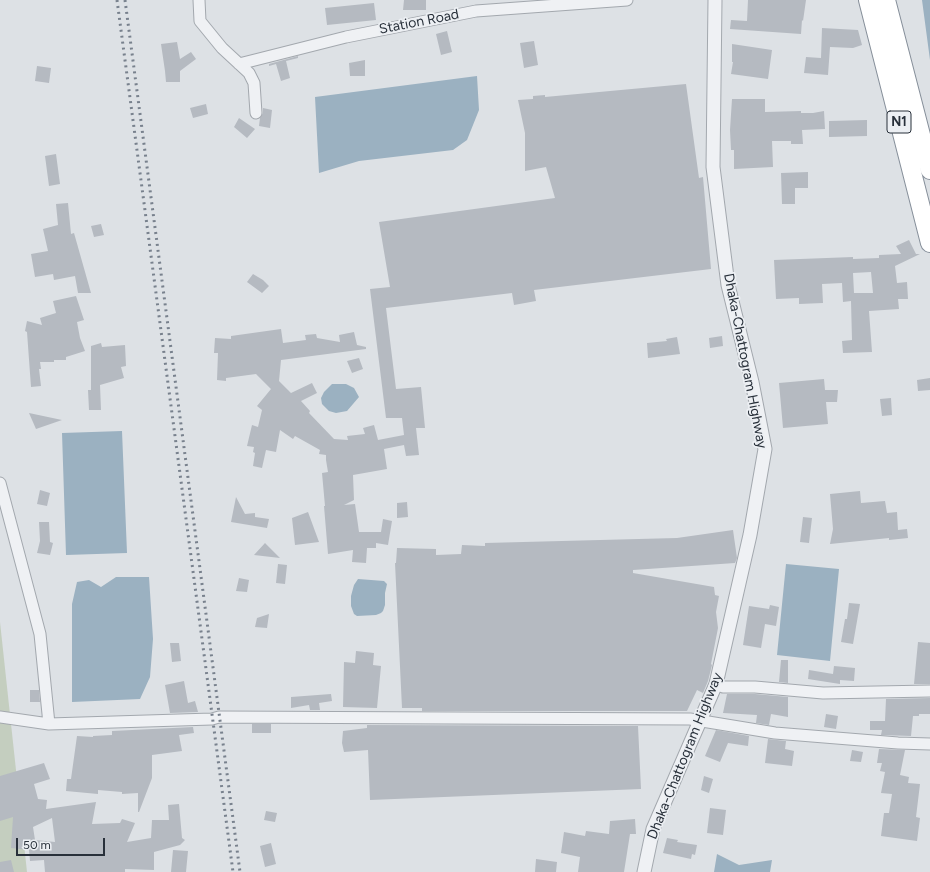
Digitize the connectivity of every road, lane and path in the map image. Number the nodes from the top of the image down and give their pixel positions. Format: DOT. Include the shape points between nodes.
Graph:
graph roads {
  1 [pos="199,0"];
  2 [pos="627,0"];
  3 [pos="715,0"];
  4 [pos="868,0"];
  5 [pos="886,0"];
  6 [pos="239,64"];
  7 [pos="256,113"];
  8 [pos="930,170"];
  9 [pos="930,243"];
  10 [pos="0,483"];
  11 [pos="716,684"];
  12 [pos="930,691"];
  13 [pos="0,717"];
  14 [pos="700,721"];
  15 [pos="49,724"];
  16 [pos="930,744"];
  17 [pos="644,872"];
  1 -- 6 [label="street" via="200,21"];
  2 -- 6 [label="street, Station Road" via="476,11 346,36"];
  3 -- 11 [label="street, Dhaka-Chattogram Highway" via="713,166 728,285 752,382 765,449 750,535"];
  4 -- 9 [label="highway, N1"];
  5 -- 8 [label="highway, N1"];
  6 -- 7 [label="street" via="249,73 254,83"];
  10 -- 15 [label="street" via="40,634"];
  11 -- 12 [label="street" via="723,687 823,692"];
  11 -- 14 [label="street, Dhaka-Chattogram Highway"];
  13 -- 15 [label="street"];
  14 -- 15 [label="street" via="219,717"];
  14 -- 16 [label="street" via="775,733"];
  14 -- 17 [label="street, Dhaka-Chattogram Highway" via="653,829"];
}
